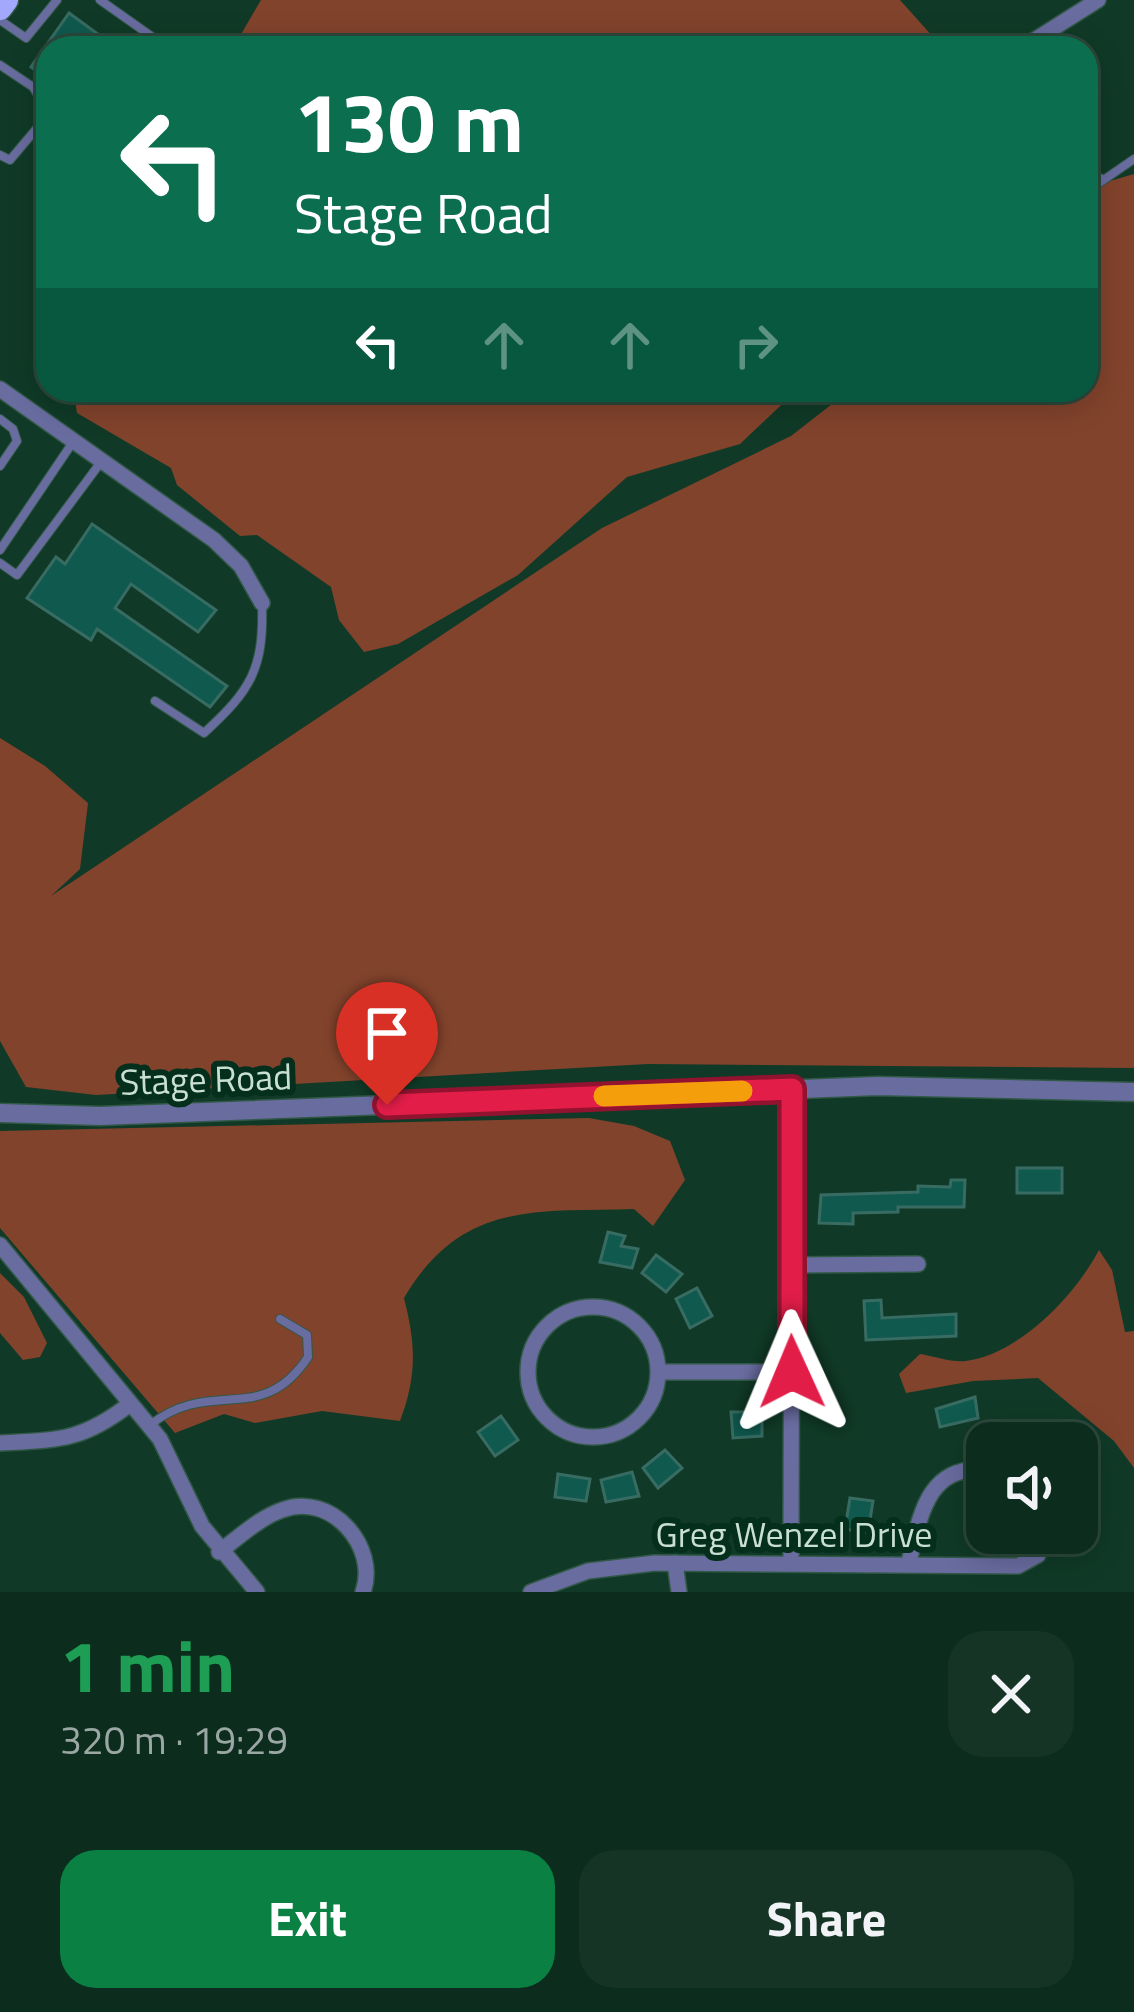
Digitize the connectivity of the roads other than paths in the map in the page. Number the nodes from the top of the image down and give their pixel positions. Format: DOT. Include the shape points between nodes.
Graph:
graph roads {
  1 [pos="6,0"];
  2 [pos="57,0"];
  3 [pos="100,0"];
  4 [pos="1098,0"];
  5 [pos="0,8"];
  6 [pos="0,20"];
  7 [pos="151,36"];
  8 [pos="1041,36"];
  9 [pos="0,64"];
  10 [pos="36,92"];
  11 [pos="36,126"];
  12 [pos="5,158"];
  13 [pos="1134,159"];
  14 [pos="0,172"];
  15 [pos="1098,178"];
  16 [pos="1104,180"];
  17 [pos="1098,184"];
  18 [pos="0,389"];
  19 [pos="0,419"];
  20 [pos="73,442"];
  21 [pos="101,462"];
  22 [pos="0,466"];
  23 [pos="0,550"];
  24 [pos="0,562"];
  25 [pos="262,603"];
  26 [pos="154,701"];
  27 [pos="792,1089"];
  28 [pos="1134,1092"];
  29 [pos="0,1113"];
  30 [pos="0,1245"];
  31 [pos="790,1264"];
  32 [pos="918,1264"];
  33 [pos="280,1318"];
  34 [pos="660,1372"];
  35 [pos="792,1372"];
  36 [pos="130,1404"];
  37 [pos="149,1426"];
  38 [pos="0,1443"];
  39 [pos="966,1469"];
  40 [pos="219,1552"];
  41 [pos="1037,1554"];
  42 [pos="791,1562"];
  43 [pos="909,1562"];
  44 [pos="675,1563"];
  45 [pos="253,1591"];
  46 [pos="363,1592"];
  47 [pos="531,1592"];
  48 [pos="680,1592"];
  1 -- 5 [label="main road"];
  2 -- 6 [label="lane" via="26,38"];
  3 -- 7 [label="lane"];
  4 -- 8 [label="street"];
  9 -- 10 [label="lane"];
  11 -- 12 [label="lane"];
  12 -- 14 [label="lane"];
  13 -- 16 [label="lane"];
  15 -- 16 [label="lane"];
  16 -- 17 [label="lane"];
  18 -- 20 [label="street"];
  19 -- 22 [label="lane" via="17,440"];
  20 -- 21 [label="street"];
  20 -- 23 [label="lane"];
  21 -- 24 [label="lane" via="17,575"];
  21 -- 25 [label="street" via="229,553"];
  25 -- 26 [label="lane" via="264,647 246,694 204,733"];
  27 -- 28 [label="street, Stage Road"];
  27 -- 29 [label="street, Stage Road" via="100,1116"];
  27 -- 31 [label="street"];
  30 -- 36 [label="street"];
  31 -- 32 [label="street"];
  31 -- 35 [label="street"];
  33 -- 37 [label="lane" via="307,1335 308,1357 284,1388 259,1400 199,1399"];
  34 -- 34 [label="street" via="634,1421 596,1436 543,1417 529,1383 543,1329 591,1307 646,1332"];
  34 -- 35 [label="street"];
  35 -- 42 [label="street"];
  36 -- 37 [label="street"];
  36 -- 38 [label="street" via="71,1440"];
  37 -- 40 [label="street"];
  39 -- 43 [label="street" via="930,1492"];
  40 -- 45 [label="street"];
  40 -- 46 [label="street" via="283,1509 304,1507 334,1517 363,1546"];
  41 -- 43 [label="street, Greg Wenzel Drive" via="1018,1566"];
  42 -- 43 [label="street, Greg Wenzel Drive"];
  42 -- 44 [label="street, Greg Wenzel Drive"];
  44 -- 47 [label="street, Greg Wenzel Drive" via="588,1571"];
  44 -- 48 [label="street"];
}
